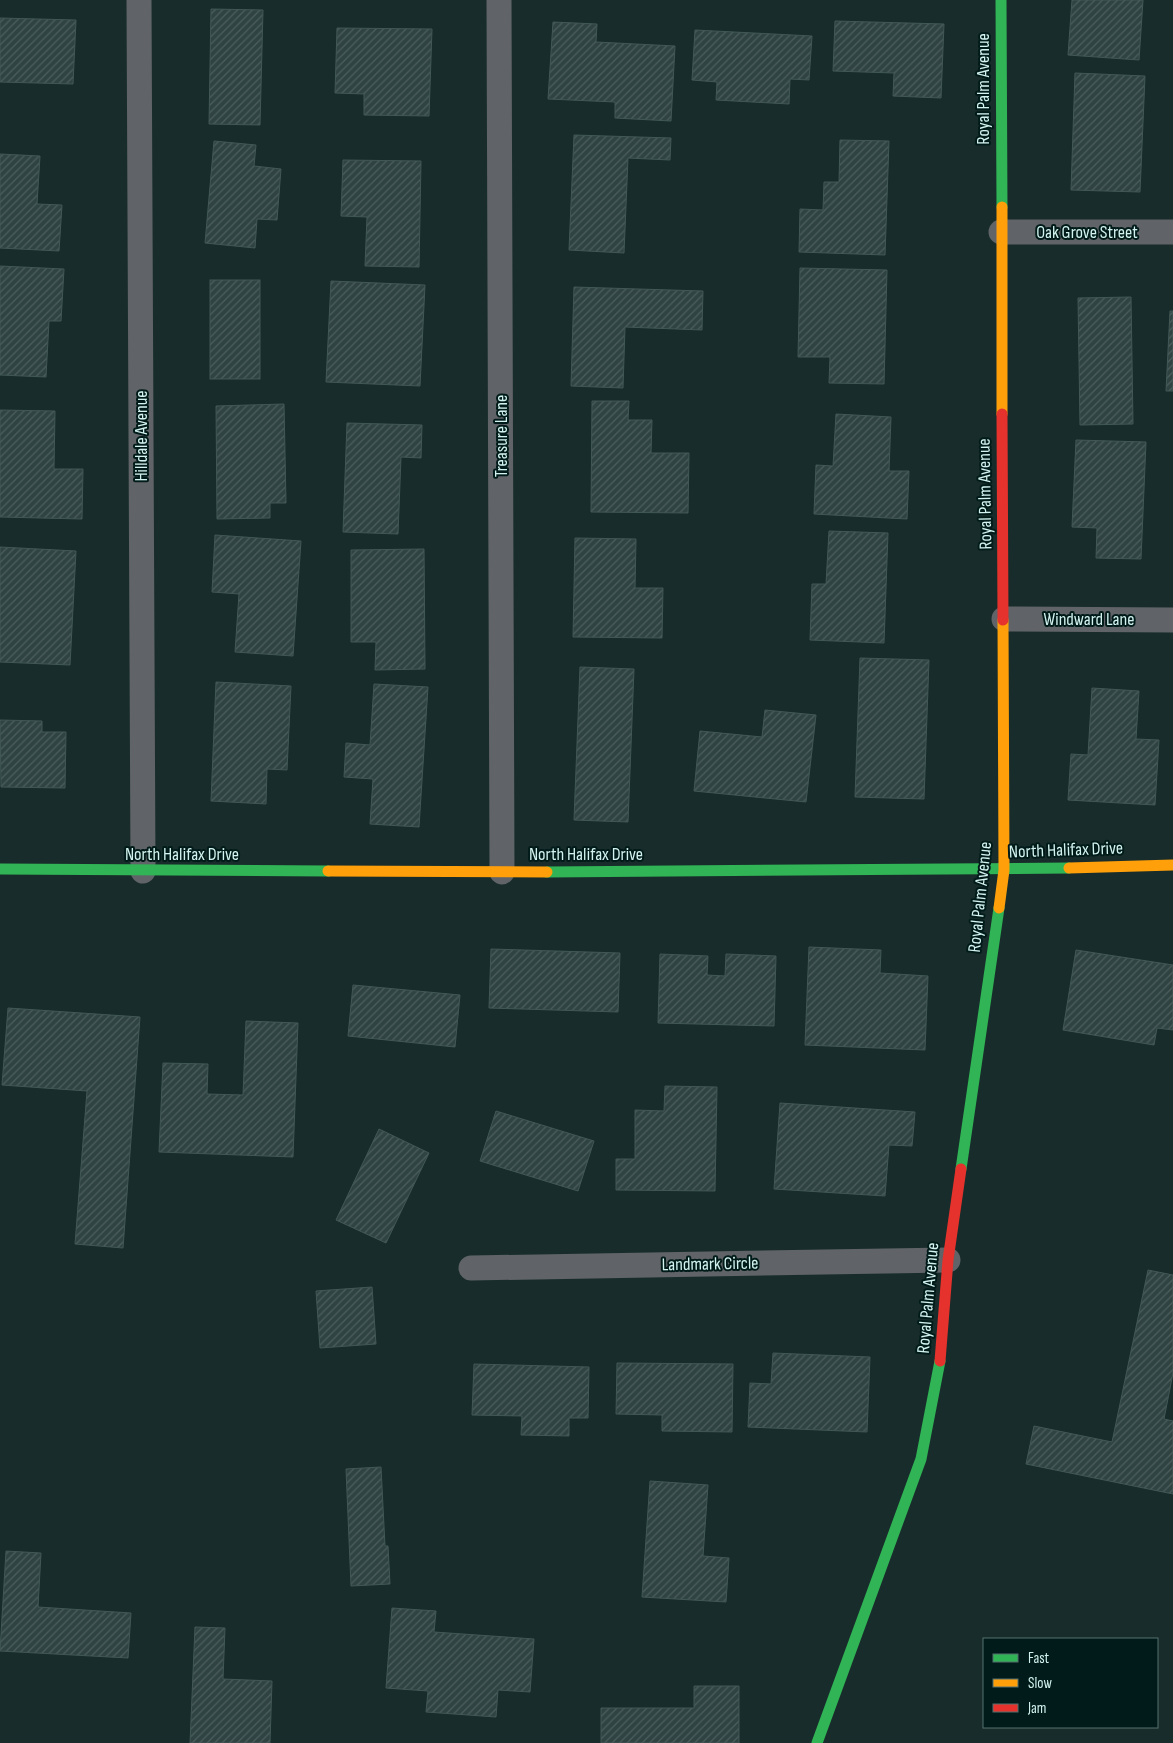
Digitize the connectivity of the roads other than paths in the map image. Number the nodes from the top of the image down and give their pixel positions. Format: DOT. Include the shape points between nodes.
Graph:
graph roads {
  1 [pos="139,0"];
  2 [pos="500,0"];
  3 [pos="1001,0"];
  4 [pos="1001,232"];
  5 [pos="1173,232"];
  6 [pos="1004,619"];
  7 [pos="1173,620"];
  8 [pos="1173,865"];
  9 [pos="0,869"];
  10 [pos="1004,870"];
  11 [pos="143,872"];
  12 [pos="502,872"];
  13 [pos="948,1260"];
  14 [pos="471,1268"];
  15 [pos="817,1743"];
  1 -- 11 [label="street, Hilldale Avenue"];
  2 -- 12 [label="street, Treasure Lane"];
  3 -- 4 [label="street, Royal Palm Avenue"];
  4 -- 5 [label="street, Oak Grove Street"];
  4 -- 6 [label="street, Royal Palm Avenue"];
  6 -- 7 [label="street, Windward Lane"];
  6 -- 10 [label="street, Royal Palm Avenue"];
  8 -- 10 [label="street, North Halifax Drive"];
  9 -- 11 [label="street, North Halifax Drive"];
  10 -- 12 [label="street, North Halifax Drive"];
  10 -- 13 [label="street, Royal Palm Avenue"];
  11 -- 12 [label="street, North Halifax Drive"];
  13 -- 14 [label="street, Landmark Circle"];
  13 -- 15 [label="street, Royal Palm Avenue" via="943,1347 921,1459"];
}
